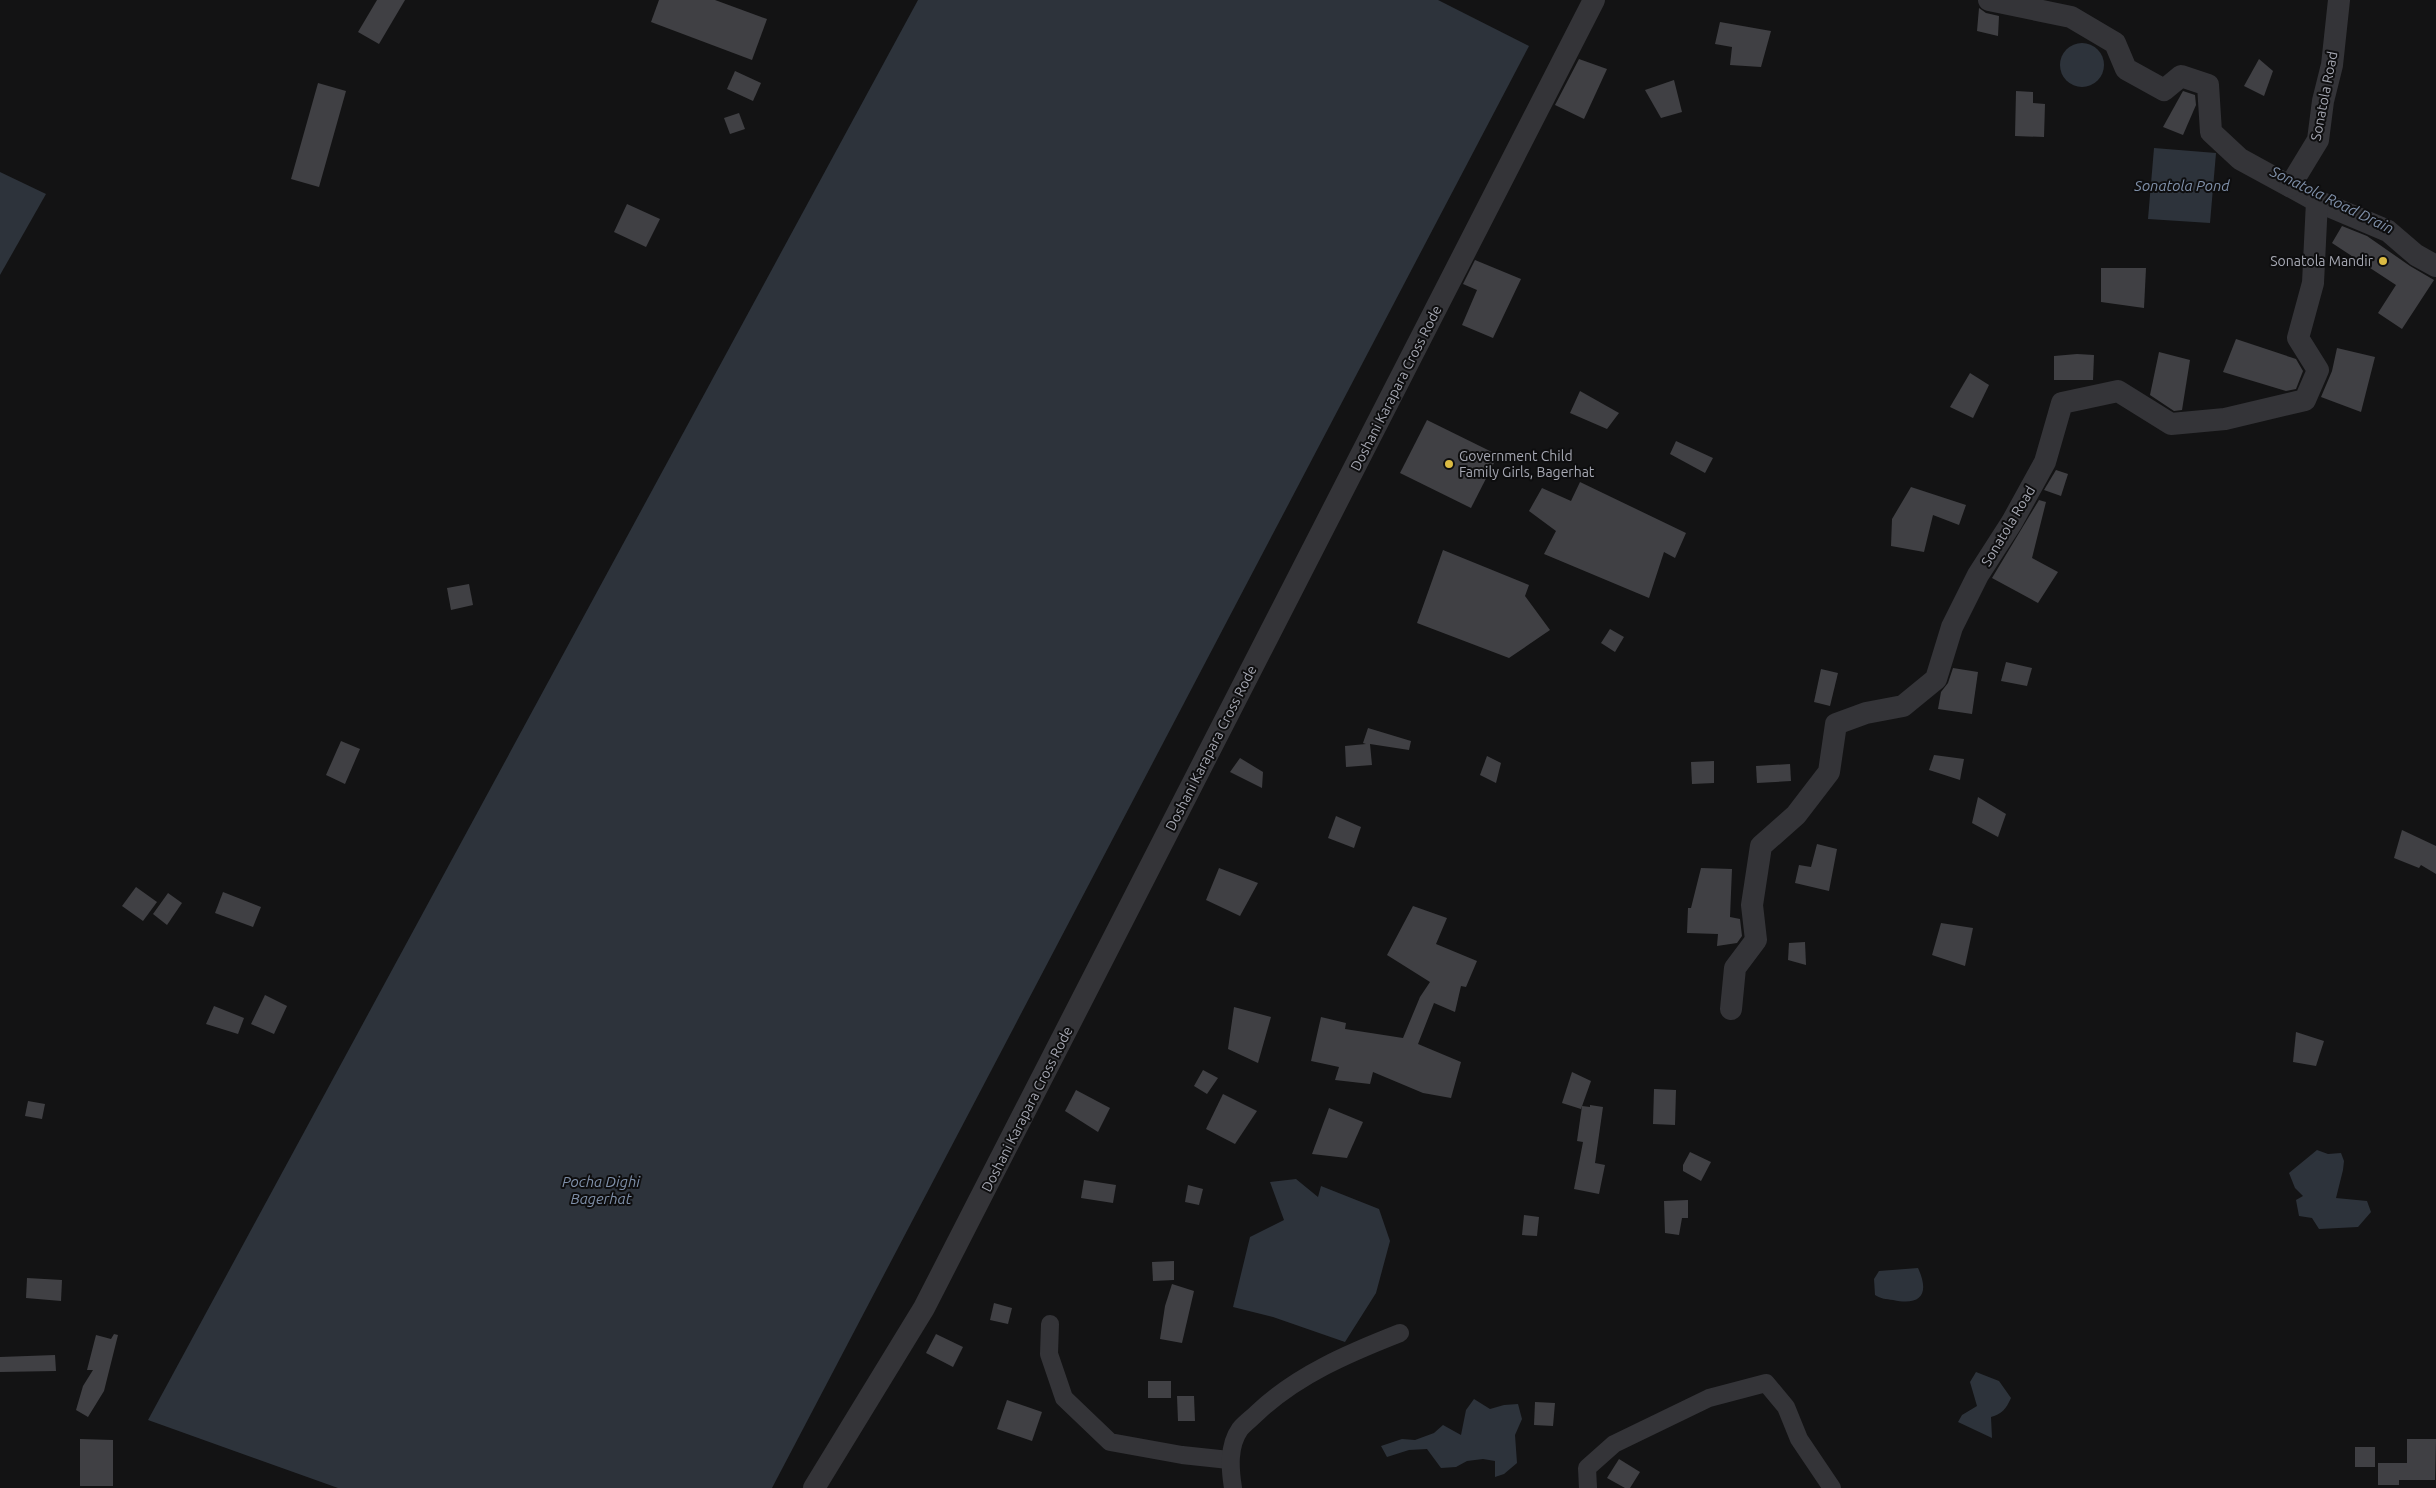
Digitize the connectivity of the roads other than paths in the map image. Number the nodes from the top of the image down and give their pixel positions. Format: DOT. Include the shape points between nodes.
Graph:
graph roads {
  1 [pos="1594,0"];
  2 [pos="1989,0"];
  3 [pos="2339,0"];
  4 [pos="2290,186"];
  5 [pos="2318,201"];
  6 [pos="2436,266"];
  7 [pos="1731,1009"];
  8 [pos="1050,1324"];
  9 [pos="1400,1333"];
  10 [pos="1229,1460"];
  11 [pos="814,1488"];
  12 [pos="1233,1488"];
  13 [pos="1588,1488"];
  14 [pos="1832,1488"];
  1 -- 11 [label="street, Doshani Karapara Cross Rode" via="924,1308"];
  2 -- 4 [label="street" via="2071,17 2115,43 2126,69 2164,90 2181,76 2208,85 2212,132 2240,159"];
  3 -- 4 [label="street, Sonatola Road" via="2332,65 2318,140"];
  4 -- 5 [label="street"];
  5 -- 6 [label="street" via="2388,231 2416,255"];
  5 -- 7 [label="street, Sonatola Road" via="2313,283 2298,338 2318,370 2305,400 2225,419 2171,424 2118,391 2062,404 2045,462 1978,575 1952,627 1936,679 1903,706 1866,713 1836,724 1830,772 1796,815 1761,846 1752,905 1756,940 1735,968"];
  8 -- 10 [label="street" via="1049,1354 1064,1398 1110,1442"];
  9 -- 10 [label="street" via="1303,1377 1275,1396 1240,1430"];
  10 -- 12 [label="street"];
  13 -- 14 [label="street" via="1587,1468 1614,1444 1709,1398 1766,1383 1786,1407 1799,1439"];
}
